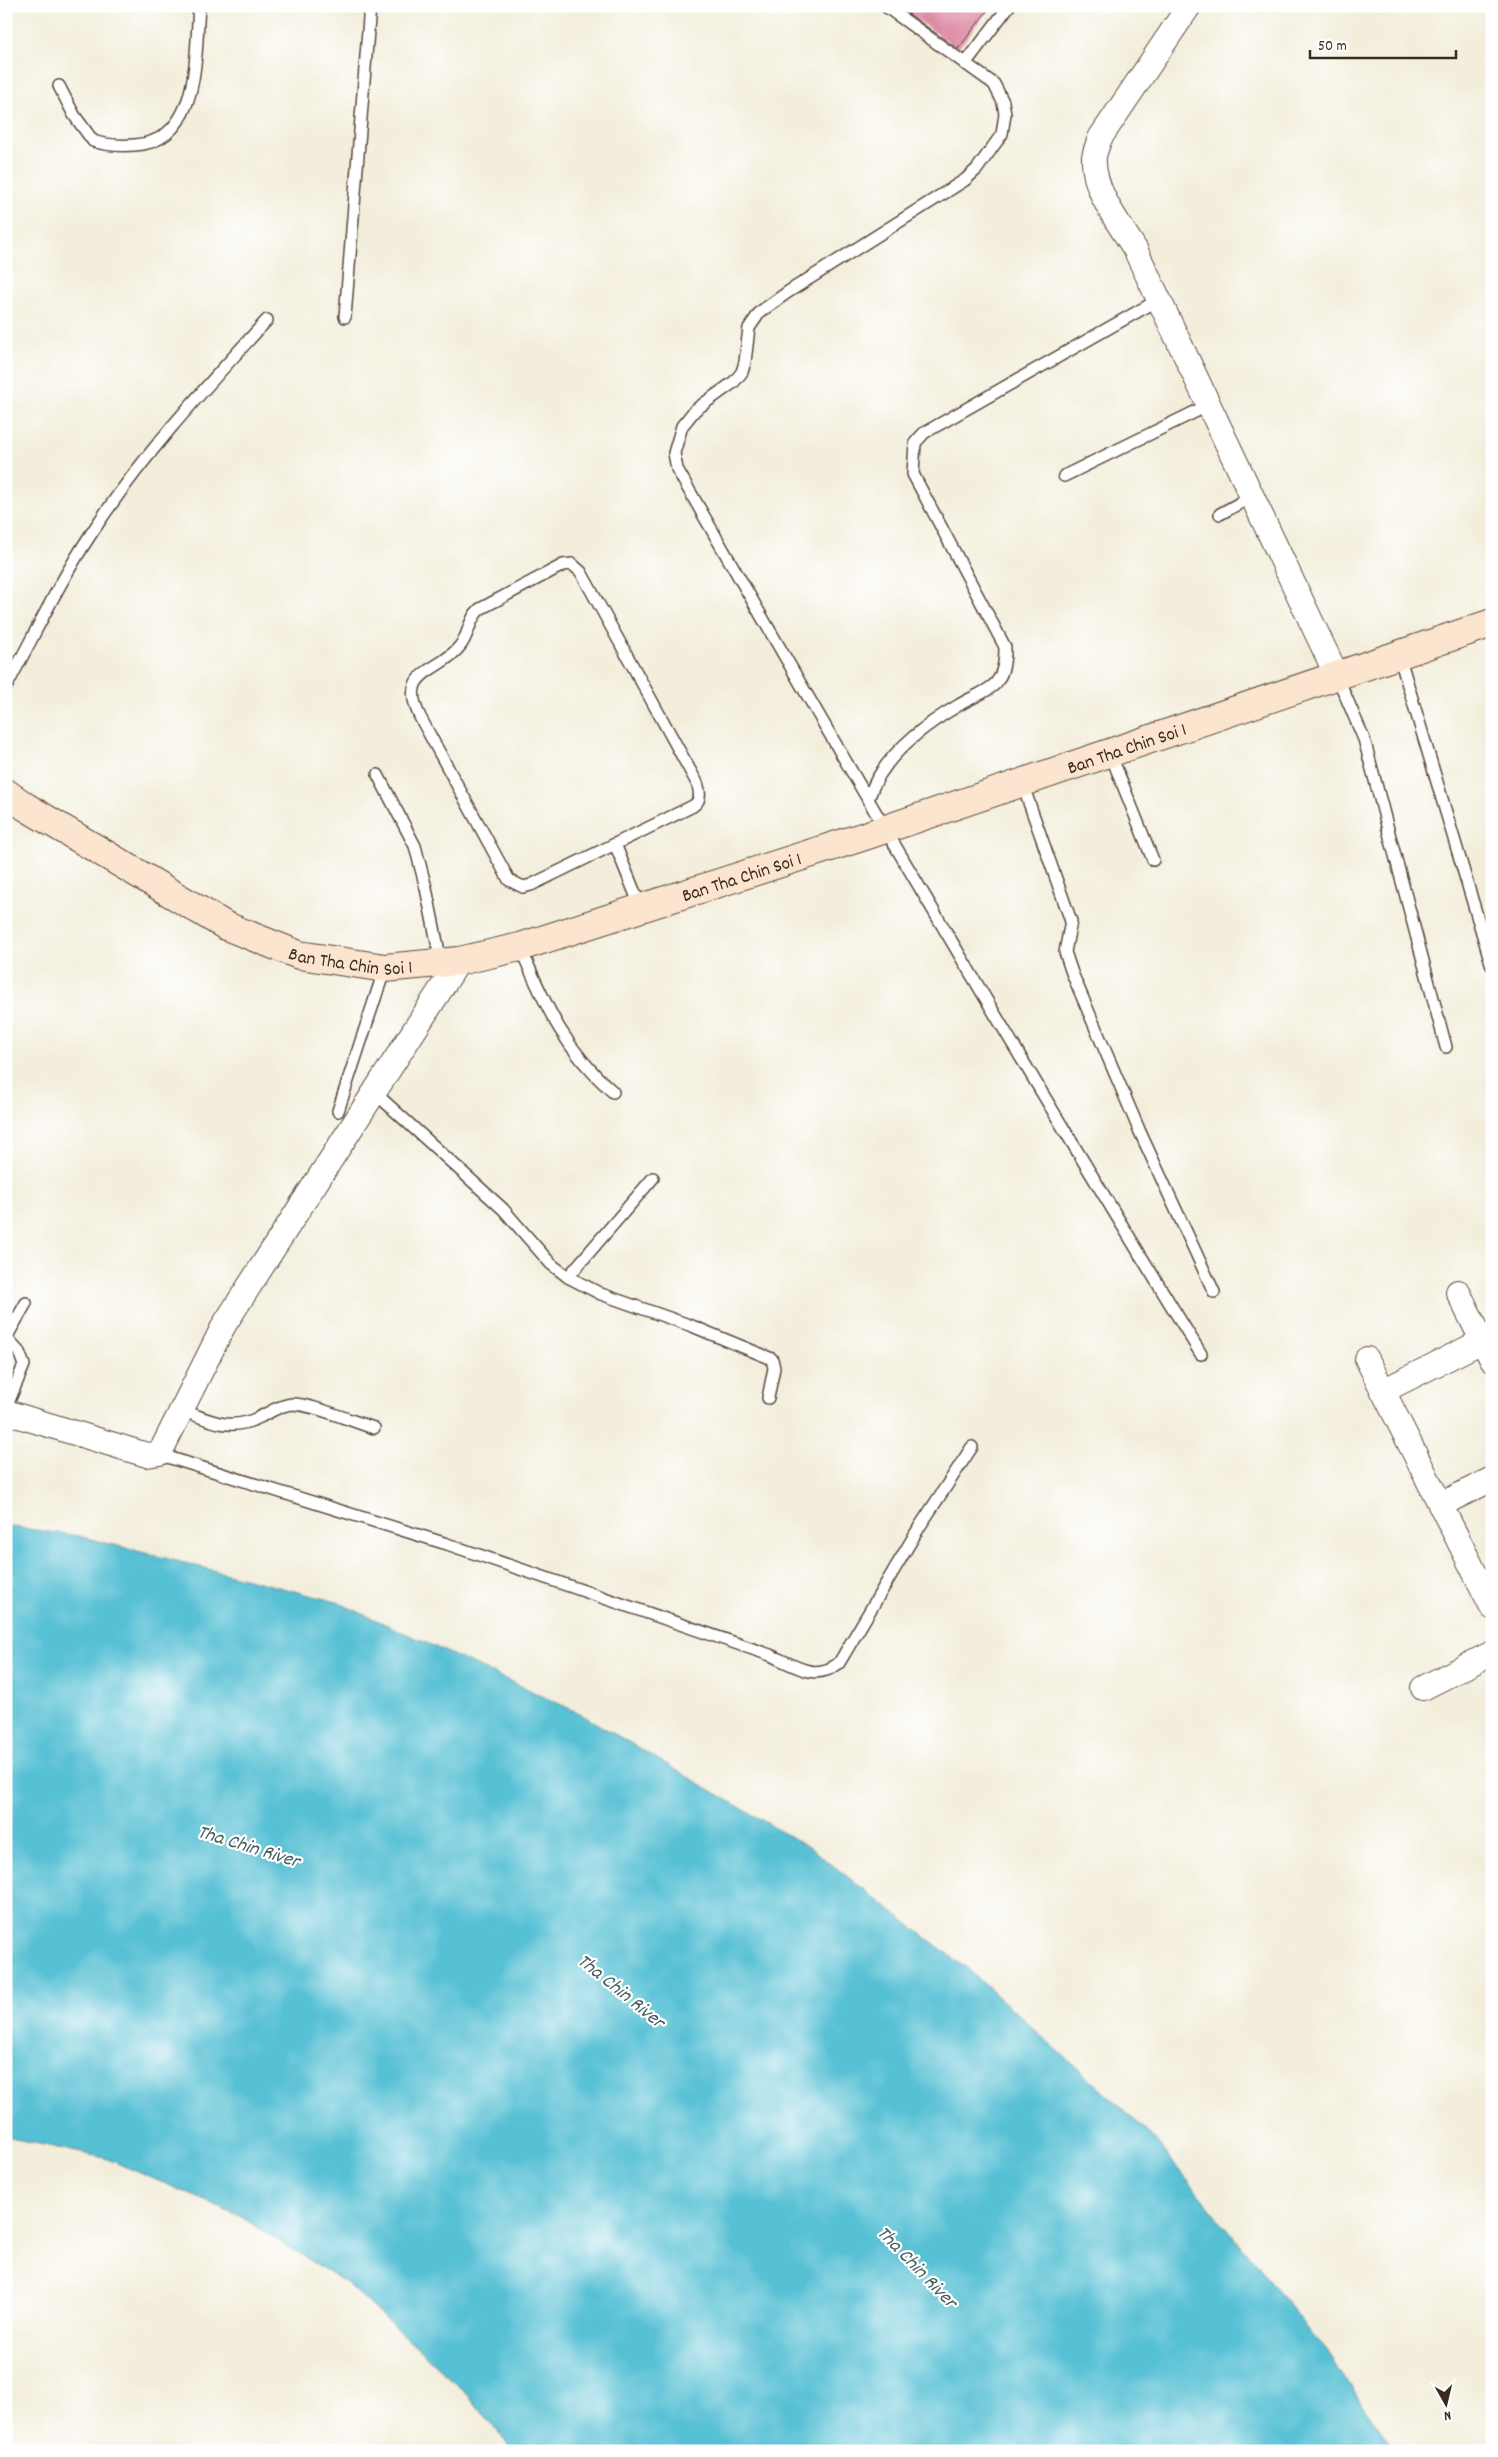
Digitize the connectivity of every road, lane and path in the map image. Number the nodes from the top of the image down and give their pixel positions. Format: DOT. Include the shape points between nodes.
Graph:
graph roads {
  1 [pos="199,6"];
  2 [pos="370,6"];
  3 [pos="885,6"];
  4 [pos="1009,6"];
  5 [pos="1189,6"];
  6 [pos="965,64"];
  7 [pos="59,86"];
  8 [pos="1158,300"];
  9 [pos="345,317"];
  10 [pos="267,320"];
  11 [pos="1209,405"];
  12 [pos="1064,476"];
  13 [pos="1251,497"];
  14 [pos="1220,514"];
  15 [pos="1492,623"];
  16 [pos="1398,655"];
  17 [pos="1337,676"];
  18 [pos="6,687"];
  19 [pos="1110,754"];
  20 [pos="378,775"];
  21 [pos="1022,783"];
  22 [pos="6,793"];
  23 [pos="868,800"];
  24 [pos="884,829"];
  25 [pos="615,844"];
  26 [pos="1153,860"];
  27 [pos="641,908"];
  28 [pos="520,947"];
  29 [pos="450,962"];
  30 [pos="1492,966"];
  31 [pos="385,968"];
  32 [pos="1446,1046"];
  33 [pos="374,1092"];
  34 [pos="613,1092"];
  35 [pos="338,1111"];
  36 [pos="653,1178"];
  37 [pos="568,1278"];
  38 [pos="1214,1292"];
  39 [pos="1458,1292"];
  40 [pos="26,1303"];
  41 [pos="6,1338"];
  42 [pos="1489,1345"];
  43 [pos="1202,1354"];
  44 [pos="1367,1359"];
  45 [pos="1382,1391"];
  46 [pos="768,1398"];
  47 [pos="7,1405"];
  48 [pos="182,1410"];
  49 [pos="374,1428"];
  50 [pos="972,1447"];
  51 [pos="158,1454"];
  52 [pos="1492,1479"];
  53 [pos="1440,1505"];
  54 [pos="1492,1607"];
  55 [pos="1492,1653"];
  56 [pos="1423,1688"];
  1 -- 7 [label="lane" via="189,99 179,120 160,138 144,144 120,146 93,141"];
  2 -- 9 [label="lane"];
  3 -- 6 [label="lane"];
  4 -- 6 [label="lane"];
  5 -- 8 [label="street" via="1100,138 1094,157 1101,190"];
  6 -- 23 [label="lane" via="994,84 1003,102 1002,134 991,152 965,180 760,312 749,328 742,372 734,382 695,410 682,426 674,453 678,468"];
  8 -- 11 [label="street"];
  8 -- 23 [label="lane" via="924,433 915,443 914,474 1006,646 1004,668 995,684 915,734 896,753 872,788"];
  10 -- 18 [label="lane" via="184,411 90,535"];
  11 -- 12 [label="lane"];
  11 -- 13 [label="street"];
  13 -- 14 [label="lane"];
  13 -- 17 [label="street"];
  15 -- 16 [label="street, Ban Tha Chin Soi 1"];
  16 -- 17 [label="street, Ban Tha Chin Soi 1"];
  16 -- 30 [label="lane"];
  17 -- 19 [label="street, Ban Tha Chin Soi 1"];
  17 -- 32 [label="lane" via="1364,739"];
  19 -- 21 [label="street, Ban Tha Chin Soi 1"];
  19 -- 26 [label="lane"];
  20 -- 29 [label="lane" via="415,846"];
  21 -- 24 [label="street, Ban Tha Chin Soi 1"];
  21 -- 38 [label="lane" via="1071,921 1065,952 1072,973 1140,1132"];
  22 -- 31 [label="street, Ban Tha Chin Soi 1" via="226,926 300,955"];
  23 -- 24 [label="lane"];
  24 -- 27 [label="street, Ban Tha Chin Soi 1"];
  24 -- 43 [label="lane"];
  25 -- 25 [label="lane" via="531,885 523,886 509,880 420,717 412,692 422,677 456,652 475,613 566,564 581,572 700,791 697,803"];
  25 -- 27 [label="lane"];
  27 -- 28 [label="street, Ban Tha Chin Soi 1"];
  28 -- 29 [label="street, Ban Tha Chin Soi 1"];
  28 -- 34 [label="lane" via="554,1022 584,1063"];
  29 -- 31 [label="street, Ban Tha Chin Soi 1"];
  29 -- 33 [label="street"];
  31 -- 35 [label="lane"];
  33 -- 37 [label="lane" via="503,1209"];
  33 -- 48 [label="street" via="224,1325"];
  36 -- 37 [label="lane"];
  37 -- 46 [label="lane" via="601,1294 765,1354 772,1359 774,1368"];
  39 -- 42 [label="street"];
  40 -- 41 [label="lane"];
  41 -- 47 [label="lane" via="19,1352 24,1365"];
  42 -- 45 [label="street"];
  44 -- 45 [label="street"];
  45 -- 53 [label="street"];
  47 -- 51 [label="street" via="147,1455"];
  48 -- 49 [label="lane" via="222,1425 234,1425 245,1424 282,1406 300,1405"];
  48 -- 51 [label="street"];
  50 -- 51 [label="lane" via="920,1526 839,1663 816,1674 770,1655 447,1544"];
  52 -- 53 [label="street"];
  53 -- 54 [label="street"];
  55 -- 56 [label="street"];
}
